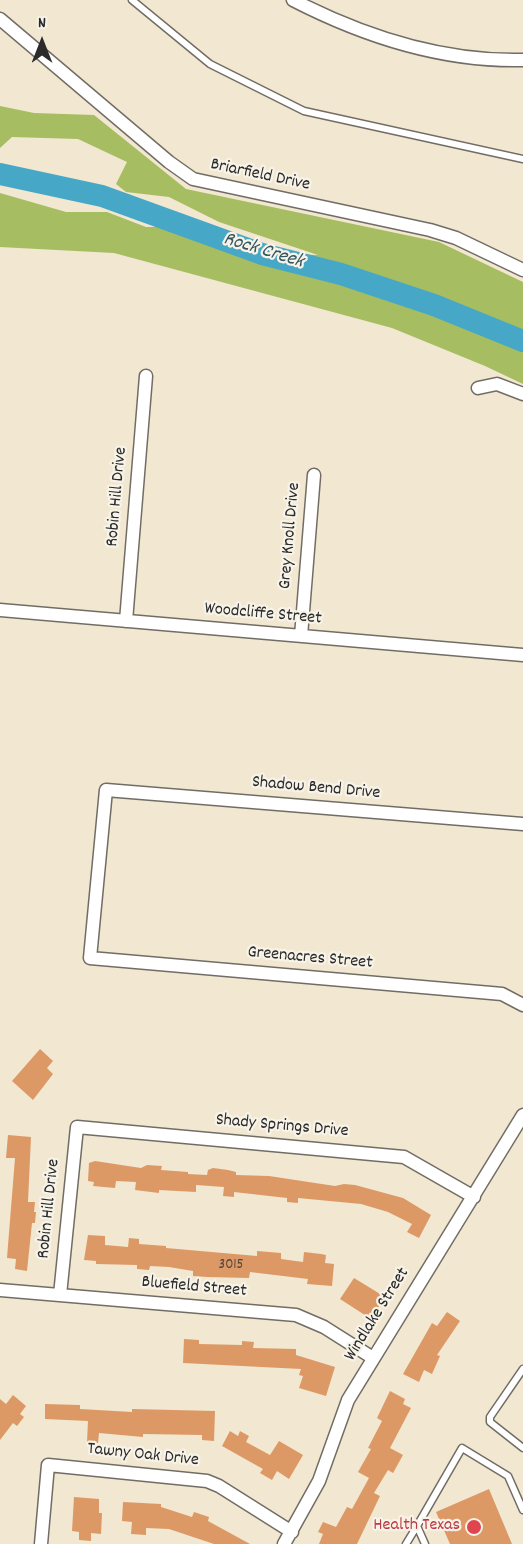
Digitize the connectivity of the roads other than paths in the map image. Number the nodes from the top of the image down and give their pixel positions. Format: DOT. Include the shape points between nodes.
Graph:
graph roads {
  1 [pos="132,0"];
  2 [pos="293,0"];
  3 [pos="0,19"];
  4 [pos="523,60"];
  5 [pos="523,159"];
  6 [pos="523,270"];
  7 [pos="146,375"];
  8 [pos="478,388"];
  9 [pos="523,394"];
  10 [pos="314,475"];
  11 [pos="0,610"];
  12 [pos="126,621"];
  13 [pos="301,636"];
  14 [pos="523,655"];
  15 [pos="523,824"];
  16 [pos="90,958"];
  17 [pos="523,1005"];
  18 [pos="523,1115"];
  19 [pos="77,1127"];
  20 [pos="474,1197"];
  21 [pos="0,1290"];
  22 [pos="60,1295"];
  23 [pos="373,1358"];
  24 [pos="523,1369"];
  25 [pos="523,1448"];
  26 [pos="523,1510"];
  27 [pos="417,1526"];
  28 [pos="292,1532"];
  29 [pos="41,1544"];
  30 [pos="284,1544"];
  31 [pos="406,1544"];
  32 [pos="425,1544"];
  1 -- 5 [label="lane" via="210,64 304,111"];
  2 -- 4 [label="street" via="363,32 416,48 455,57"];
  3 -- 6 [label="street, Briarfield Drive" via="193,179 430,230"];
  7 -- 12 [label="street, Robin Hill Drive"];
  8 -- 9 [label="street" via="497,384"];
  10 -- 13 [label="street, Grey Knoll Drive"];
  11 -- 12 [label="street, Woodcliffe Street"];
  12 -- 13 [label="street, Woodcliffe Street"];
  13 -- 14 [label="street, Woodcliffe Street"];
  15 -- 16 [label="street, Shadow Bend Drive" via="106,790"];
  16 -- 17 [label="street, Greenacres Street" via="502,994"];
  18 -- 20 [label="street, Windlake Street"];
  19 -- 20 [label="street, Shady Springs Drive" via="404,1157"];
  19 -- 22 [label="street, Robin Hill Drive"];
  20 -- 23 [label="street, Windlake Street"];
  21 -- 22 [label="street, Bluefield Street"];
  22 -- 23 [label="street, Bluefield Street" via="296,1315 324,1327"];
  23 -- 28 [label="street, Windlake Street" via="348,1400 319,1481"];
  24 -- 25 [label="lane" via="490,1422"];
  26 -- 27 [label="lane" via="508,1476 462,1448"];
  27 -- 31 [label="lane"];
  27 -- 32 [label="lane"];
  28 -- 29 [label="street, Tawny Oak Drive" via="207,1481 48,1465"];
  28 -- 30 [label="street, Windlake Street"];
}
